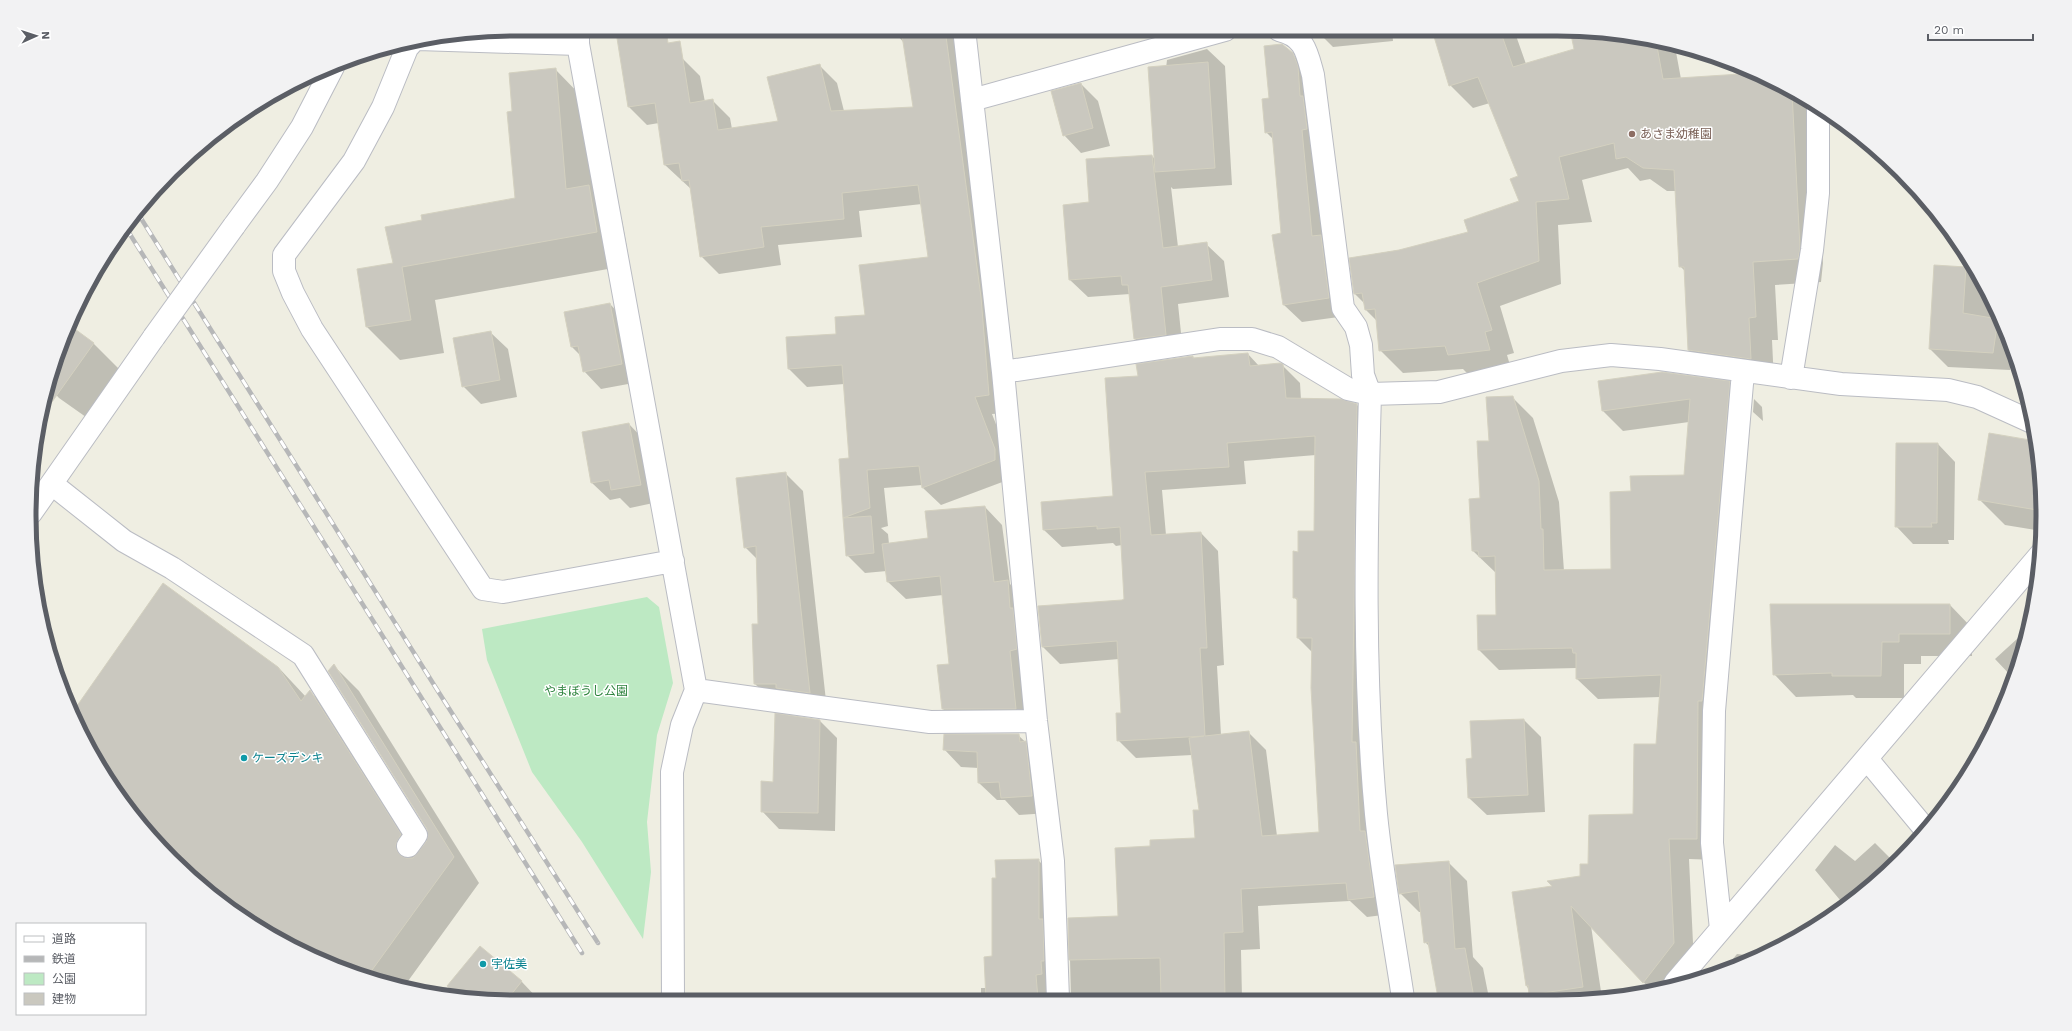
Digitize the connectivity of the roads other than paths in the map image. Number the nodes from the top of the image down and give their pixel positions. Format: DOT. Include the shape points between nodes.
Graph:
graph roads {
  1 [pos="578,36"];
  2 [pos="965,36"];
  3 [pos="1203,36"];
  4 [pos="1294,36"];
  5 [pos="474,38"];
  6 [pos="407,48"];
  7 [pos="330,73"];
  8 [pos="972,100"];
  9 [pos="1818,114"];
  10 [pos="1002,372"];
  11 [pos="1743,372"];
  12 [pos="1791,378"];
  13 [pos="1370,394"];
  14 [pos="2026,419"];
  15 [pos="52,484"];
  16 [pos="36,506"];
  17 [pos="673,561"];
  18 [pos="2033,563"];
  19 [pos="696,690"];
  20 [pos="1036,721"];
  21 [pos="1867,759"];
  22 [pos="1922,826"];
  23 [pos="408,846"];
  24 [pos="1720,929"];
  25 [pos="1678,980"];
  26 [pos="672,995"];
  27 [pos="1058,995"];
  28 [pos="1403,995"];
  1 -- 5 [label="street"];
  1 -- 17 [label="street"];
  2 -- 8 [label="street"];
  3 -- 8 [label="street"];
  4 -- 13 [label="street" via="1306,48 1313,75 1343,308 1358,333 1364,375"];
  6 -- 17 [label="street" via="383,107 354,161 284,255 284,271 293,293 312,329 483,589 503,592"];
  7 -- 15 [label="street, bridge" via="302,127 268,181 154,337"];
  8 -- 10 [label="street"];
  9 -- 12 [label="street" via="1816,214"];
  10 -- 13 [label="street" via="1220,339 1252,339 1278,347 1348,389"];
  10 -- 20 [label="street"];
  11 -- 12 [label="street"];
  11 -- 13 [label="street" via="1660,359 1611,355 1561,361 1439,392"];
  11 -- 24 [label="street" via="1714,711 1712,843"];
  12 -- 14 [label="street" via="1841,384 1948,390 1977,397"];
  13 -- 28 [label="street" via="1366,532 1370,713 1376,815"];
  15 -- 16 [label="street"];
  15 -- 23 [label="street" via="124,541 172,568 303,655 416,835"];
  17 -- 19 [label="street"];
  18 -- 21 [label="street"];
  19 -- 20 [label="street" via="930,722"];
  19 -- 26 [label="street" via="682,725 672,772"];
  20 -- 27 [label="street" via="1053,861"];
  21 -- 22 [label="street"];
  21 -- 24 [label="street"];
  24 -- 25 [label="street"];
}
